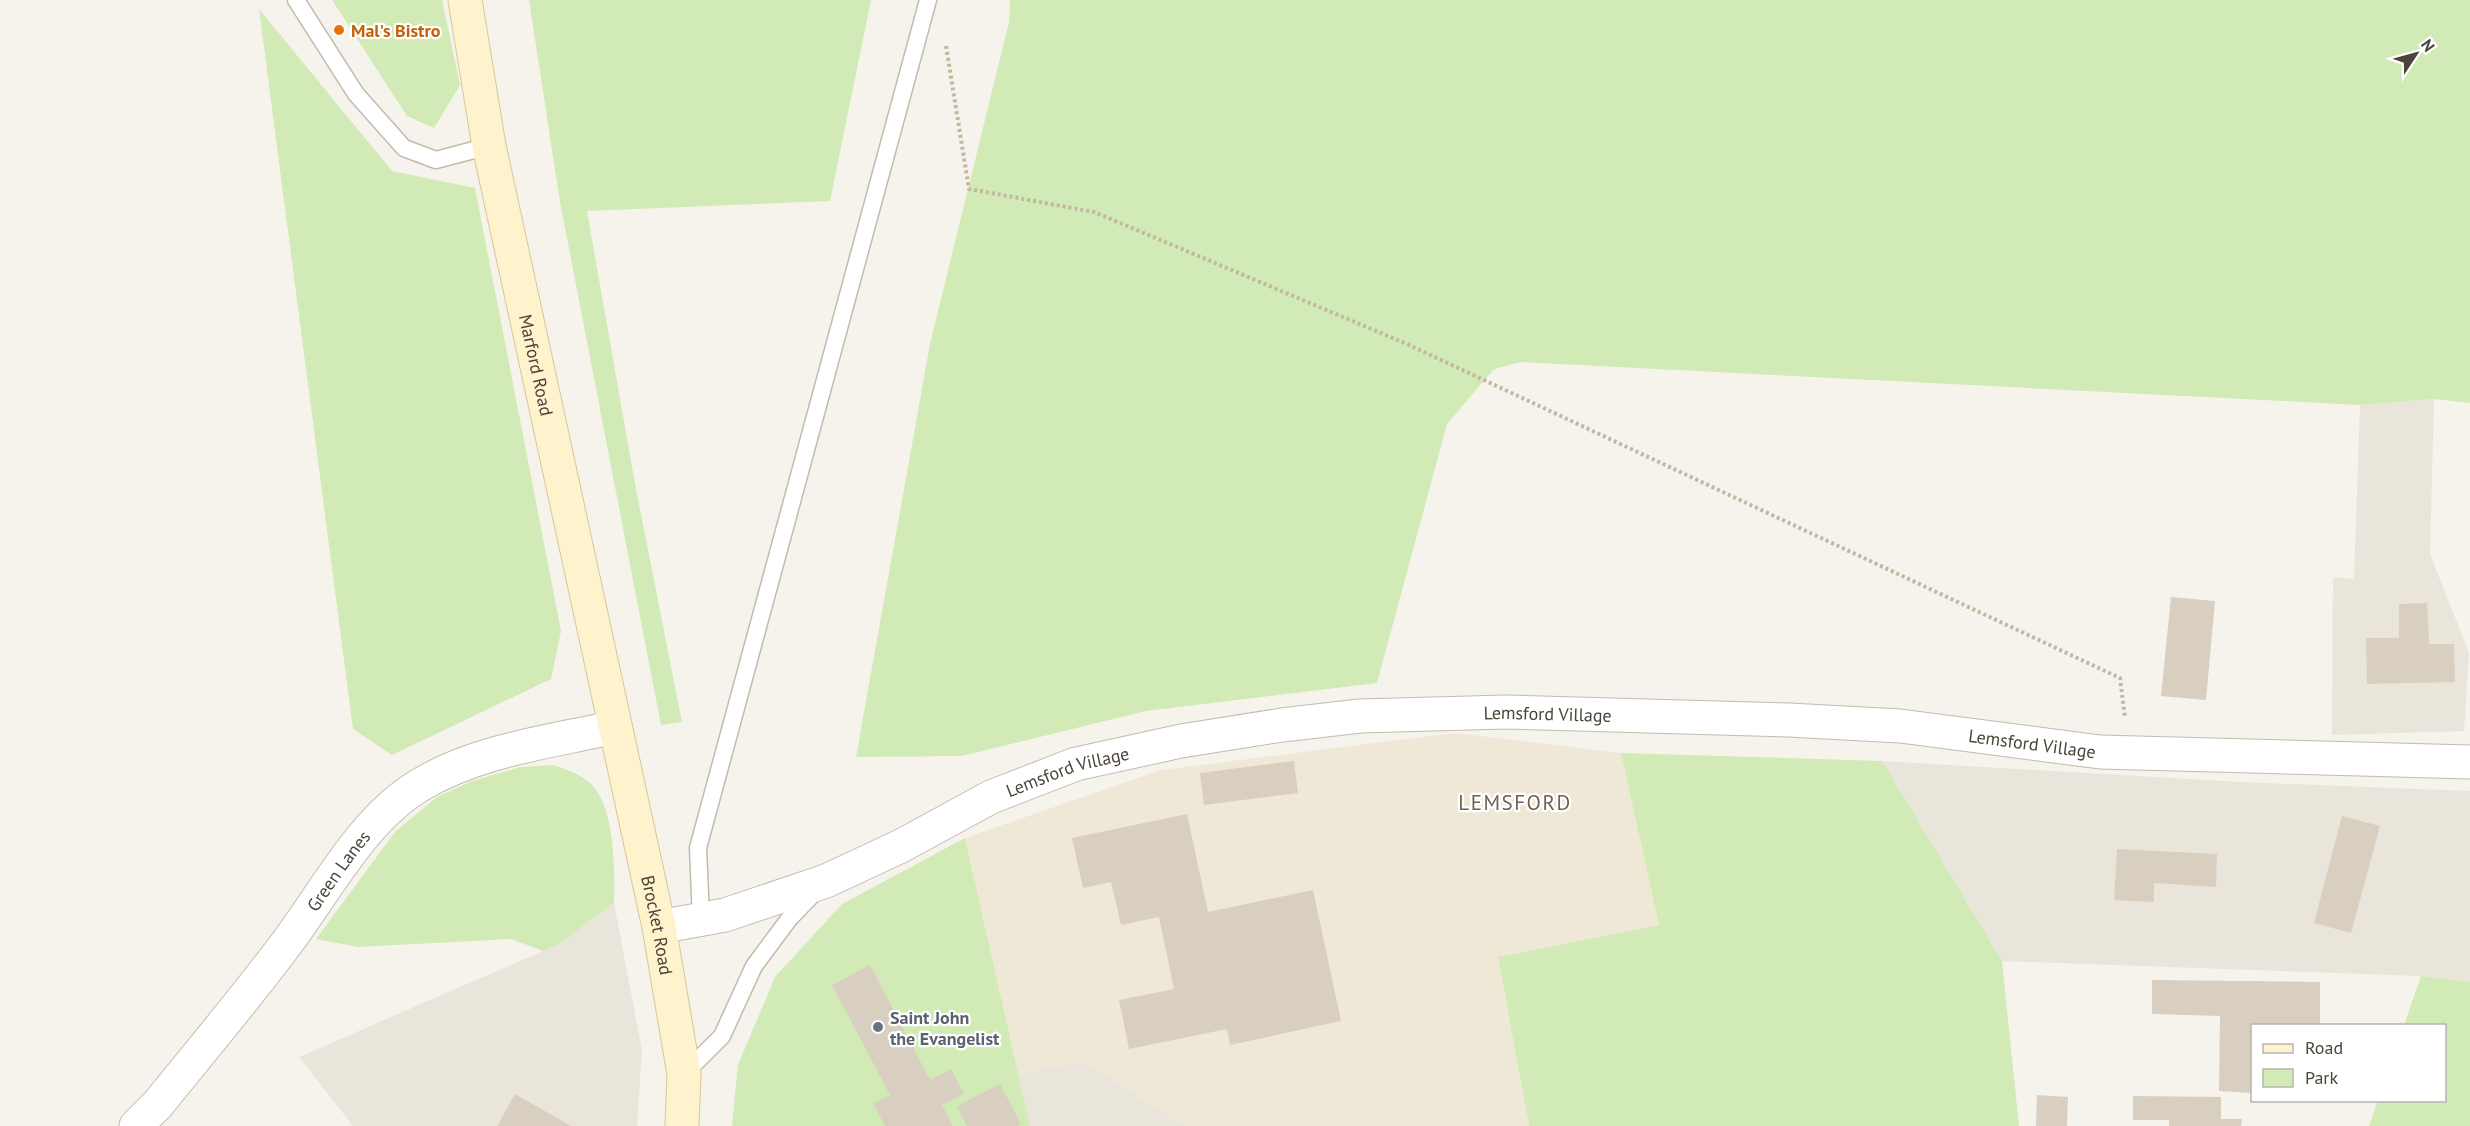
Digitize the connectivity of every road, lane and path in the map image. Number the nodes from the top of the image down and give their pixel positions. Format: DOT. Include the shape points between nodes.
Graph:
graph roads {
  1 [pos="296,0"];
  2 [pos="465,0"];
  3 [pos="928,2"];
  4 [pos="489,146"];
  5 [pos="615,727"];
  6 [pos="2129,754"];
  7 [pos="2470,762"];
  8 [pos="826,881"];
  9 [pos="701,919"];
  10 [pos="659,927"];
  11 [pos="684,1074"];
  12 [pos="136,1126"];
  13 [pos="682,1126"];
  1 -- 4 [label="lane" via="356,93 404,148 436,160"];
  2 -- 4 [label="main road, Marford Road"];
  3 -- 6 [label="path" via="943,28 969,189 1094,212 1407,344 2120,678"];
  3 -- 9 [label="lane" via="698,848"];
  4 -- 5 [label="main road, Marford Road"];
  5 -- 10 [label="main road, Brocket Road"];
  5 -- 12 [label="street, Green Lanes" via="471,760 419,786 390,808 361,839 269,966"];
  6 -- 7 [label="street, Lemsford Village"];
  6 -- 8 [label="street, Lemsford Village" via="1900,726 1789,720 1505,712 1360,716 1180,741 1076,764 991,797"];
  8 -- 9 [label="street, Lemsford Village"];
  8 -- 11 [label="lane" via="789,919 754,966 722,1036"];
  9 -- 10 [label="street, Lemsford Village"];
  10 -- 11 [label="main road, Brocket Road"];
  11 -- 13 [label="main road, Brocket Road"];
}
